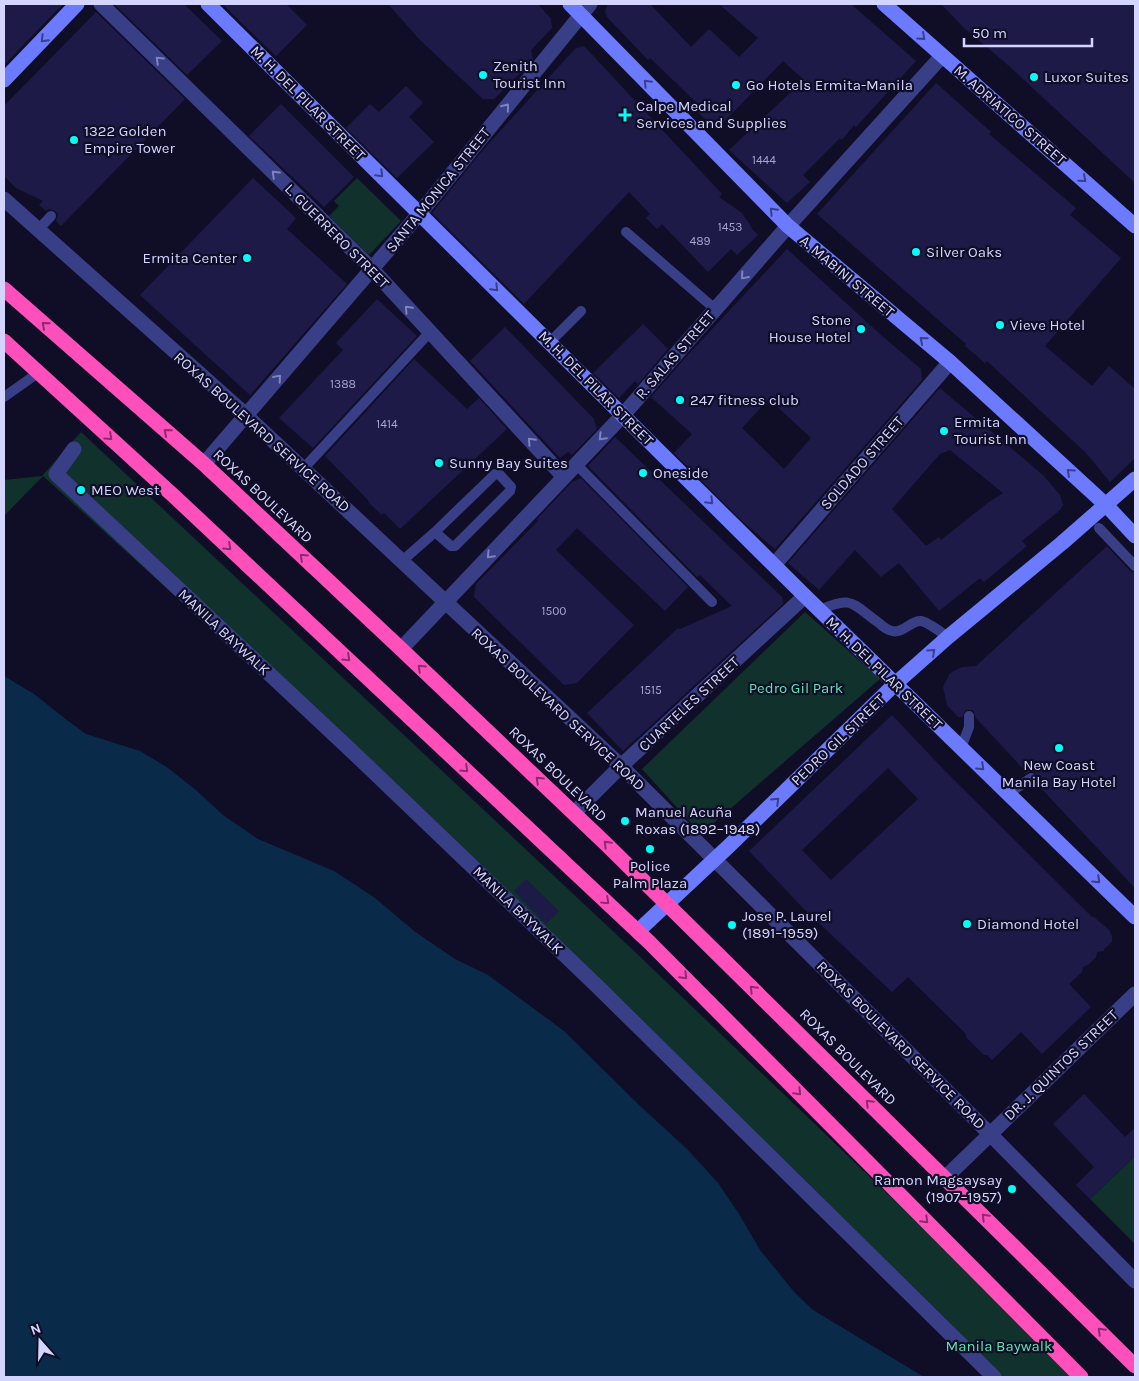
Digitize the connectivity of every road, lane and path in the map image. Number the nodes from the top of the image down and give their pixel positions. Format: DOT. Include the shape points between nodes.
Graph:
graph roads {
  1 [pos="78,4"];
  2 [pos="101,4"];
  3 [pos="208,4"];
  4 [pos="884,4"];
  5 [pos="580,7"];
  6 [pos="942,56"];
  7 [pos="4,80"];
  8 [pos="4,199"];
  9 [pos="420,213"];
  10 [pos="51,216"];
  11 [pos="788,226"];
  12 [pos="1135,226"];
  13 [pos="38,230"];
  14 [pos="626,232"];
  15 [pos="372,269"];
  16 [pos="4,289"];
  17 [pos="715,309"];
  18 [pos="581,311"];
  19 [pos="430,332"];
  20 [pos="4,341"];
  21 [pos="550,342"];
  22 [pos="950,362"];
  23 [pos="38,373"];
  24 [pos="4,396"];
  25 [pos="246,415"];
  26 [pos="623,415"];
  27 [pos="74,449"];
  28 [pos="204,464"];
  29 [pos="576,464"];
  30 [pos="303,469"];
  31 [pos="564,477"];
  32 [pos="1135,479"];
  33 [pos="1106,505"];
  34 [pos="1099,528"];
  35 [pos="435,532"];
  36 [pos="1135,536"];
  37 [pos="402,561"];
  38 [pos="774,565"];
  39 [pos="1135,566"];
  40 [pos="805,596"];
  41 [pos="444,602"];
  42 [pos="712,602"];
  43 [pos="820,610"];
  44 [pos="948,638"];
  45 [pos="401,649"];
  46 [pos="895,684"];
  47 [pos="969,716"];
  48 [pos="961,748"];
  49 [pos="621,766"];
  50 [pos="1031,778"];
  51 [pos="1008,794"];
  52 [pos="574,813"];
  53 [pos="715,859"];
  54 [pos="666,904"];
  55 [pos="1135,917"];
  56 [pos="638,931"];
  57 [pos="1135,994"];
  58 [pos="989,1133"];
  59 [pos="945,1178"];
  60 [pos="1135,1281"];
  61 [pos="1135,1366"];
  62 [pos="994,1377"];
  63 [pos="1081,1377"];
  1 -- 7 [label="main road, one-way"];
  15 -- 2 [label="street, L. GUERRERO STREET, one-way"];
  3 -- 9 [label="main road, M. H. DEL PILAR STREET, one-way"];
  4 -- 6 [label="main road, M. ADRIATICO STREET, one-way"];
  9 -- 5 [label="street, SANTA MONICA STREET, one-way"];
  11 -- 5 [label="main road, A. MABINI STREET, one-way"];
  6 -- 11 [label="street, R. SALAS STREET"];
  6 -- 12 [label="main road, M. ADRIATICO STREET, one-way"];
  8 -- 13 [label="street, ROXAS BOULEVARD SERVICE ROAD"];
  9 -- 15 [label="street, SANTA MONICA STREET"];
  9 -- 21 [label="main road, M. H. DEL PILAR STREET, one-way"];
  10 -- 13 [label="lane"];
  11 -- 17 [label="street, R. SALAS STREET, one-way"];
  22 -- 11 [label="main road, A. MABINI STREET, one-way"];
  13 -- 25 [label="street, ROXAS BOULEVARD SERVICE ROAD"];
  14 -- 17 [label="lane"];
  19 -- 15 [label="street, L. GUERRERO STREET, one-way"];
  25 -- 15 [label="street, SANTA MONICA STREET, one-way"];
  28 -- 16 [label="highway, ROXAS BOULEVARD, one-way"];
  17 -- 26 [label="street, R. SALAS STREET"];
  18 -- 21 [label="lane"];
  19 -- 30 [label="lane"];
  31 -- 19 [label="street, L. GUERRERO STREET, one-way"];
  20 -- 23 [label="highway"];
  21 -- 26 [label="main road, M. H. DEL PILAR STREET"];
  33 -- 22 [label="main road, A. MABINI STREET, one-way"];
  22 -- 38 [label="street, SOLDADO STREET"];
  23 -- 24 [label="lane"];
  23 -- 56 [label="highway, one-way" via="198,518"];
  25 -- 28 [label="street, SANTA MONICA STREET"];
  25 -- 30 [label="street, ROXAS BOULEVARD SERVICE ROAD"];
  26 -- 29 [label="street, R. SALAS STREET, one-way"];
  26 -- 38 [label="main road, M. H. DEL PILAR STREET, one-way"];
  27 -- 62 [label="street, MANILA BAYWALK" via="56,474 589,978"];
  45 -- 28 [label="highway, ROXAS BOULEVARD, one-way"];
  29 -- 31 [label="street, R. SALAS STREET"];
  29 -- 42 [label="lane"];
  30 -- 37 [label="street, ROXAS BOULEVARD SERVICE ROAD"];
  31 -- 41 [label="street, R. SALAS STREET, one-way"];
  32 -- 33 [label="main road, PEDRO GIL STREET"];
  33 -- 36 [label="main road, A. MABINI STREET"];
  33 -- 44 [label="main road, PEDRO GIL STREET"];
  34 -- 39 [label="lane"];
  35 -- 35 [label="lane" via="495,474 511,487 510,492 455,546"];
  35 -- 37 [label="lane"];
  37 -- 41 [label="street, ROXAS BOULEVARD SERVICE ROAD"];
  38 -- 40 [label="main road, M. H. DEL PILAR STREET"];
  40 -- 43 [label="main road, M. H. DEL PILAR STREET"];
  40 -- 49 [label="street, CUARTELES STREET"];
  41 -- 45 [label="street, R. SALAS STREET"];
  41 -- 49 [label="street, ROXAS BOULEVARD SERVICE ROAD"];
  43 -- 44 [label="lane" via="842,602 853,603 892,632 901,631 918,621"];
  43 -- 46 [label="main road, M. H. DEL PILAR STREET"];
  46 -- 44 [label="main road, PEDRO GIL STREET, one-way"];
  52 -- 45 [label="highway, ROXAS BOULEVARD, one-way"];
  46 -- 48 [label="main road, M. H. DEL PILAR STREET"];
  53 -- 46 [label="main road, PEDRO GIL STREET, one-way"];
  47 -- 48 [label="lane" via="969,727"];
  48 -- 51 [label="main road, M. H. DEL PILAR STREET, one-way"];
  49 -- 52 [label="street, CUARTELES STREET"];
  49 -- 53 [label="street, ROXAS BOULEVARD SERVICE ROAD"];
  50 -- 51 [label="lane"];
  51 -- 55 [label="main road, M. H. DEL PILAR STREET, one-way"];
  54 -- 52 [label="highway, ROXAS BOULEVARD, one-way"];
  53 -- 54 [label="main road, PEDRO GIL STREET"];
  53 -- 58 [label="street, ROXAS BOULEVARD SERVICE ROAD"];
  54 -- 56 [label="main road, PEDRO GIL STREET"];
  59 -- 54 [label="highway, ROXAS BOULEVARD, one-way"];
  56 -- 63 [label="highway, one-way"];
  57 -- 58 [label="street, DR. J. QUINTOS STREET"];
  58 -- 59 [label="street, DR. J. QUINTOS STREET"];
  58 -- 60 [label="street, ROXAS BOULEVARD SERVICE ROAD"];
  61 -- 59 [label="highway, ROXAS BOULEVARD, one-way"];
}
